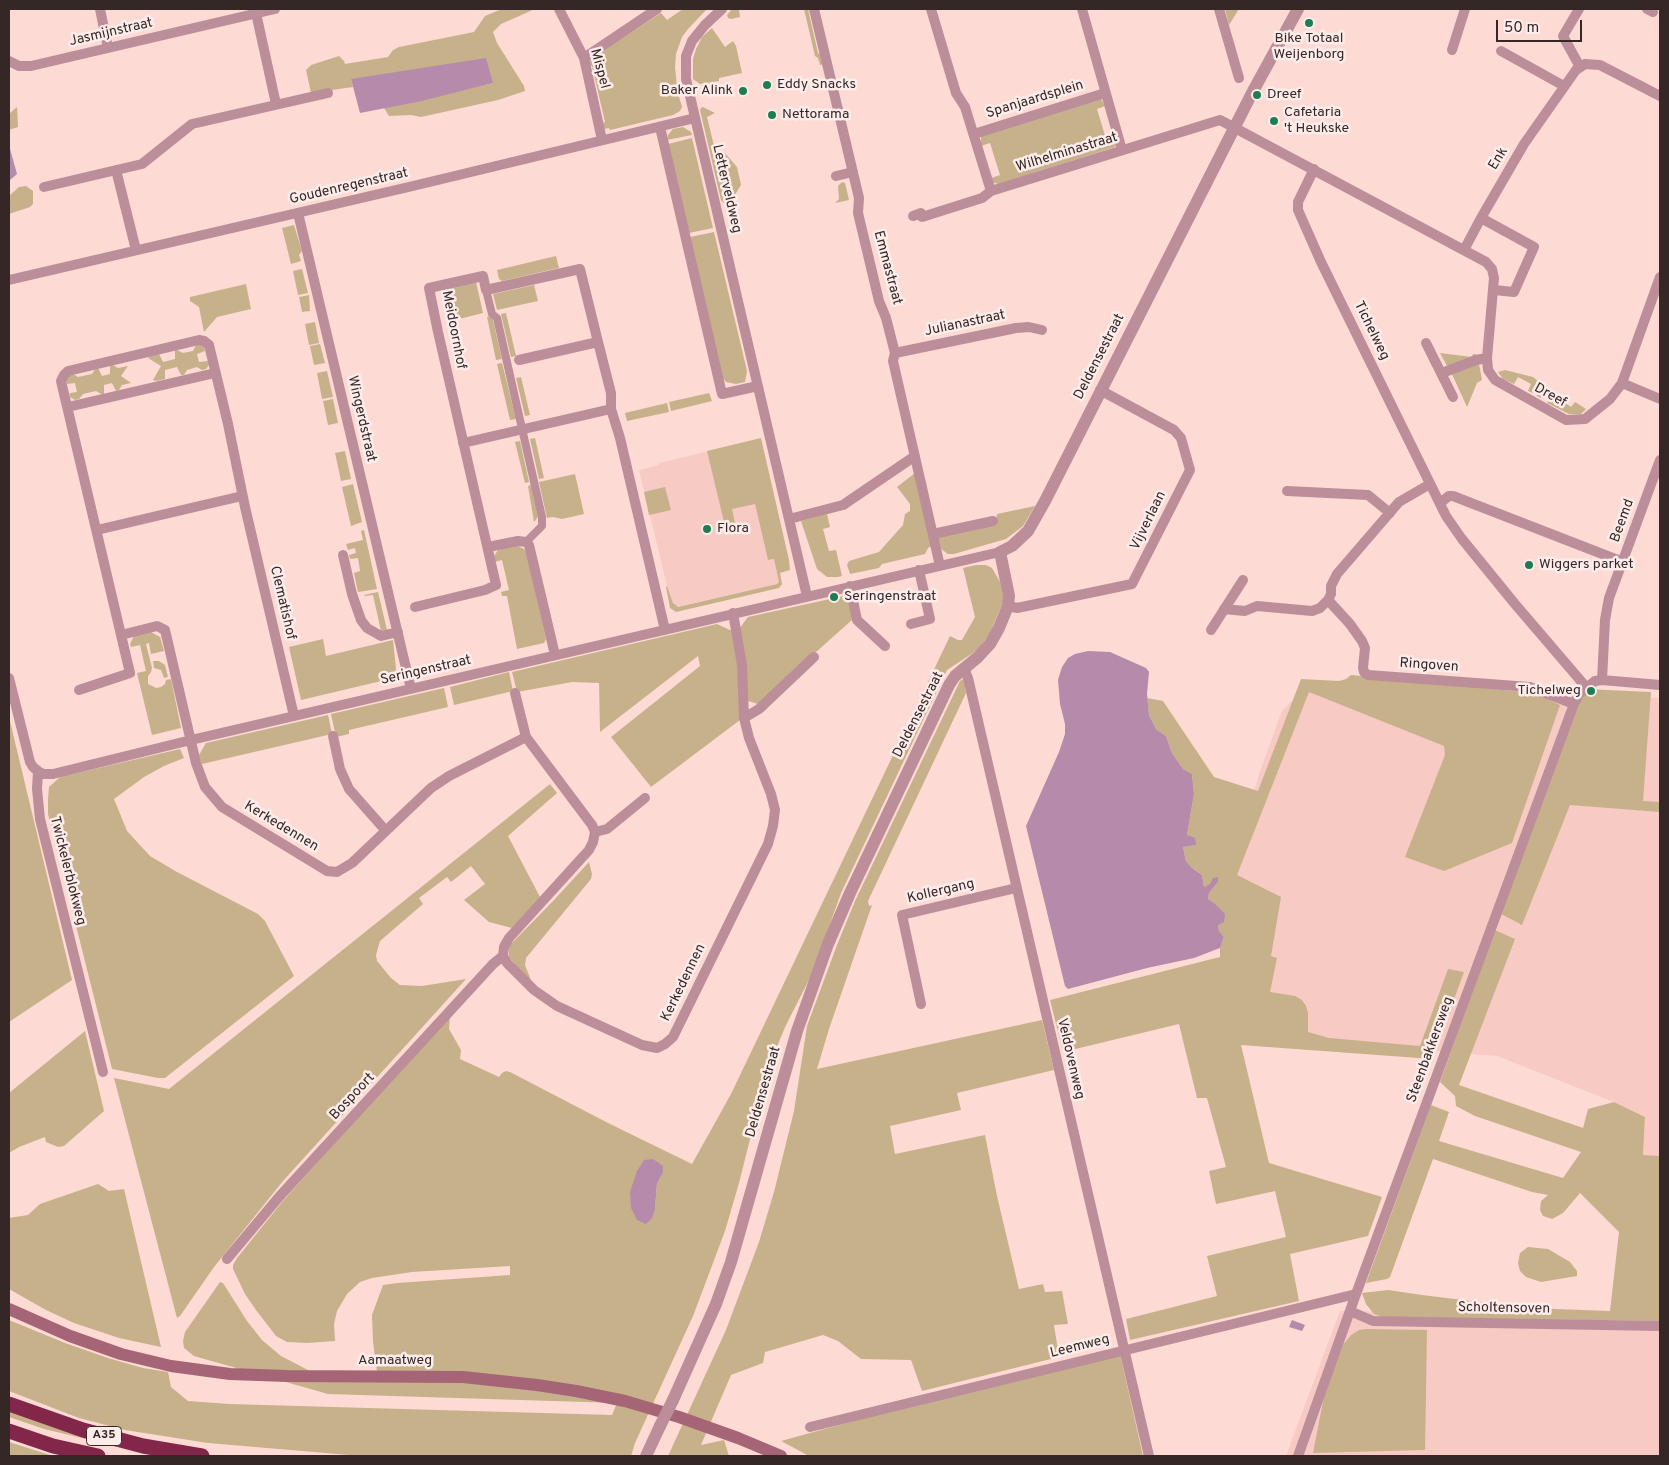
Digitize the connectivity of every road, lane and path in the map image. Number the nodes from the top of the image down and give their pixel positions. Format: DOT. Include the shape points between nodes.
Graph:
graph roads {
  1 [pos="100,9"];
  2 [pos="272,9"];
  3 [pos="559,9"];
  4 [pos="657,9"];
  5 [pos="722,9"];
  6 [pos="814,9"];
  7 [pos="931,9"];
  8 [pos="1082,9"];
  9 [pos="1219,9"];
  10 [pos="1298,9"];
  11 [pos="1464,9"];
  12 [pos="1579,9"];
  13 [pos="256,13"];
  14 [pos="108,48"];
  15 [pos="1452,50"];
  16 [pos="1501,51"];
  17 [pos="584,58"];
  18 [pos="10,62"];
  19 [pos="1580,67"];
  20 [pos="1239,78"];
  21 [pos="1564,86"];
  22 [pos="328,93"];
  23 [pos="1106,94"];
  24 [pos="1660,96"];
  25 [pos="276,104"];
  26 [pos="695,118"];
  27 [pos="660,127"];
  28 [pos="1234,128"];
  29 [pos="974,134"];
  30 [pos="602,140"];
  31 [pos="1122,150"];
  32 [pos="1314,169"];
  33 [pos="116,170"];
  34 [pos="853,172"];
  35 [pos="836,176"];
  36 [pos="44,187"];
  37 [pos="991,191"];
  38 [pos="298,213"];
  39 [pos="913,216"];
  40 [pos="1480,218"];
  41 [pos="136,250"];
  42 [pos="1464,250"];
  43 [pos="1660,277"];
  44 [pos="9,280"];
  45 [pos="486,290"];
  46 [pos="1494,290"];
  47 [pos="1042,330"];
  48 [pos="598,342"];
  49 [pos="1426,343"];
  50 [pos="895,353"];
  51 [pos="1487,358"];
  52 [pos="519,360"];
  53 [pos="215,373"];
  54 [pos="1442,373"];
  55 [pos="1622,382"];
  56 [pos="758,386"];
  57 [pos="1100,390"];
  58 [pos="1453,397"];
  59 [pos="1660,399"];
  60 [pos="68,406"];
  61 [pos="611,409"];
  62 [pos="522,430"];
  63 [pos="463,444"];
  64 [pos="915,456"];
  65 [pos="1660,460"];
  66 [pos="1430,484"];
  67 [pos="1287,491"];
  68 [pos="242,496"];
  69 [pos="1440,503"];
  70 [pos="1390,513"];
  71 [pos="789,519"];
  72 [pos="993,521"];
  73 [pos="97,530"];
  74 [pos="933,534"];
  75 [pos="526,542"];
  76 [pos="488,547"];
  77 [pos="1000,552"];
  78 [pos="343,555"];
  79 [pos="1623,562"];
  80 [pos="940,566"];
  81 [pos="919,570"];
  82 [pos="1243,580"];
  83 [pos="850,586"];
  84 [pos="807,596"];
  85 [pos="1328,600"];
  86 [pos="1008,606"];
  87 [pos="415,607"];
  88 [pos="1224,609"];
  89 [pos="733,613"];
  90 [pos="912,624"];
  91 [pos="664,630"];
  92 [pos="1210,630"];
  93 [pos="398,632"];
  94 [pos="121,635"];
  95 [pos="885,646"];
  96 [pos="555,655"];
  97 [pos="814,657"];
  98 [pos="964,668"];
  99 [pos="9,678"];
  100 [pos="1602,680"];
  101 [pos="1660,685"];
  102 [pos="1586,687"];
  103 [pos="411,689"];
  104 [pos="79,690"];
  105 [pos="515,693"];
  106 [pos="1574,704"];
  107 [pos="294,716"];
  108 [pos="744,718"];
  109 [pos="333,736"];
  110 [pos="526,737"];
  111 [pos="191,740"];
  112 [pos="38,771"];
  113 [pos="645,798"];
  114 [pos="386,831"];
  115 [pos="595,832"];
  116 [pos="1016,888"];
  117 [pos="503,956"];
  118 [pos="921,1004"];
  119 [pos="103,1072"];
  120 [pos="227,1260"];
  121 [pos="1356,1294"];
  122 [pos="9,1309"];
  123 [pos="1350,1312"];
  124 [pos="1660,1326"];
  125 [pos="1124,1350"];
  126 [pos="9,1404"];
  127 [pos="810,1426"];
  128 [pos="1309,1427"];
  129 [pos="9,1431"];
  130 [pos="98,1456"];
  131 [pos="202,1456"];
  132 [pos="646,1456"];
  133 [pos="781,1456"];
  134 [pos="1149,1456"];
  135 [pos="1298,1456"];
  136 [pos="1304,1456"];
  1 -- 14 [label="street"];
  2 -- 13 [label="street, Jasmijnstraat"];
  3 -- 17 [label="street, Mispel"];
  4 -- 17 [label="street"];
  5 -- 26 [label="street, Letterveldweg" via="697,34 686,56 686,79"];
  6 -- 34 [label="street, Emmastraat"];
  7 -- 29 [label="street" via="956,93 965,107"];
  8 -- 23 [label="street"];
  9 -- 20 [label="street"];
  10 -- 28 [label="street, Deldensestraat"];
  11 -- 15 [label="street"];
  12 -- 19 [label="street" via="1563,36"];
  13 -- 14 [label="street, Jasmijnstraat"];
  13 -- 25 [label="street"];
  14 -- 18 [label="street, Jasmijnstraat" via="30,66"];
  16 -- 21 [label="street"];
  17 -- 30 [label="street, Mispel"];
  19 -- 21 [label="street, Enk"];
  19 -- 24 [label="street" via="1600,65"];
  21 -- 40 [label="street, Enk" via="1524,144"];
  22 -- 25 [label="street"];
  23 -- 29 [label="street, Spanjaardsplein"];
  23 -- 31 [label="street, Spanjaardsplein"];
  25 -- 33 [label="street" via="192,124 142,164"];
  26 -- 27 [label="street, Goudenregenstraat"];
  26 -- 56 [label="street, Letterveldweg"];
  27 -- 30 [label="street, Goudenregenstraat"];
  27 -- 56 [label="street" via="722,394"];
  28 -- 31 [label="street, Wilhelminastraat" via="1220,120"];
  28 -- 32 [label="street, Dreef"];
  28 -- 57 [label="street, Deldensestraat"];
  29 -- 37 [label="street, Spanjaardsplein"];
  30 -- 38 [label="street, Goudenregenstraat"];
  31 -- 37 [label="street, Wilhelminastraat"];
  32 -- 42 [label="street, Dreef"];
  32 -- 66 [label="street, Tichelweg" via="1298,202 1298,210"];
  33 -- 36 [label="street"];
  33 -- 41 [label="street"];
  34 -- 35 [label="street"];
  34 -- 50 [label="street, Emmastraat" via="858,213"];
  37 -- 39 [label="street, Wilhelminastraat" via="965,204 922,217 921,214"];
  38 -- 41 [label="street, Goudenregenstraat"];
  38 -- 93 [label="street, Wingerdstraat"];
  40 -- 42 [label="street, Enk"];
  40 -- 46 [label="street" via="1534,247 1514,292"];
  41 -- 44 [label="street, Goudenregenstraat"];
  42 -- 46 [label="street, Dreef" via="1492,269"];
  43 -- 55 [label="street"];
  45 -- 48 [label="street" via="580,269"];
  45 -- 62 [label="street" via="492,314 497,318"];
  45 -- 63 [label="street, Meidoornhof" via="483,276 429,288"];
  46 -- 51 [label="street, Dreef"];
  47 -- 50 [label="street, Julianastraat" via="1016,328"];
  48 -- 52 [label="street"];
  48 -- 61 [label="street" via="611,393"];
  49 -- 54 [label="street"];
  50 -- 64 [label="street, Emmastraat" via="893,361"];
  51 -- 54 [label="street"];
  51 -- 55 [label="street, Dreef" via="1488,370 1495,380 1566,420 1585,419 1610,399"];
  53 -- 60 [label="street"];
  53 -- 60 [label="street, Clematishof" via="209,345 199,340 68,371 62,381"];
  53 -- 68 [label="street, Clematishof"];
  54 -- 58 [label="street"];
  55 -- 59 [label="street"];
  56 -- 71 [label="street, Letterveldweg"];
  57 -- 77 [label="street, Deldensestraat" via="1028,531"];
  57 -- 86 [label="street, Vijverlaan" via="1174,430 1181,438 1190,470 1132,584 1017,608"];
  60 -- 73 [label="street, Clematishof"];
  61 -- 62 [label="street"];
  61 -- 91 [label="street"];
  62 -- 63 [label="street"];
  62 -- 75 [label="street" via="543,523"];
  63 -- 76 [label="street, Meidoornhof"];
  64 -- 71 [label="street" via="843,504"];
  64 -- 74 [label="street, Emmastraat"];
  65 -- 79 [label="street, Beemd"];
  66 -- 69 [label="street, Tichelweg"];
  66 -- 70 [label="street" via="1399,502"];
  67 -- 70 [label="street" via="1368,495"];
  68 -- 73 [label="street"];
  68 -- 107 [label="street, Clematishof"];
  69 -- 79 [label="street" via="1453,496"];
  69 -- 102 [label="street, Tichelweg" via="1462,538"];
  70 -- 85 [label="street" via="1337,574"];
  71 -- 84 [label="street, Letterveldweg"];
  72 -- 74 [label="street"];
  73 -- 94 [label="street, Clematishof"];
  74 -- 80 [label="street, Emmastraat"];
  75 -- 76 [label="street"];
  75 -- 96 [label="street" via="531,549"];
  76 -- 87 [label="street, Meidoornhof" via="496,585"];
  77 -- 80 [label="street, Seringenstraat"];
  77 -- 86 [label="street, Deldensestraat"];
  78 -- 93 [label="street" via="361,620 381,636"];
  79 -- 100 [label="street, Beemd" via="1609,598 1605,620"];
  80 -- 81 [label="street, Seringenstraat"];
  81 -- 83 [label="street, Seringenstraat"];
  81 -- 90 [label="street" via="930,618"];
  82 -- 88 [label="street"];
  83 -- 84 [label="street, Seringenstraat"];
  83 -- 95 [label="street" via="857,620"];
  84 -- 89 [label="street, Seringenstraat"];
  85 -- 88 [label="street" via="1312,611 1257,606 1245,611"];
  85 -- 106 [label="street, Ringoven" via="1362,641 1365,648 1363,668 1368,675 1530,687"];
  86 -- 98 [label="street, Deldensestraat" via="990,644"];
  88 -- 92 [label="street"];
  89 -- 91 [label="street, Seringenstraat"];
  89 -- 108 [label="street, Kerkedennen" via="742,665"];
  91 -- 96 [label="street, Seringenstraat"];
  93 -- 103 [label="street, Wingerdstraat"];
  94 -- 104 [label="street, Clematishof" via="130,673"];
  94 -- 111 [label="street" via="157,626 165,630"];
  96 -- 103 [label="street, Seringenstraat"];
  97 -- 108 [label="street" via="759,709"];
  98 -- 116 [label="street, Veldovenweg"];
  98 -- 132 [label="street, Deldensestraat, bridge" via="949,685 822,959 797,1031 731,1262"];
  99 -- 112 [label="street, Twickelerblokweg" via="30,762"];
  100 -- 101 [label="street"];
  100 -- 102 [label="street"];
  102 -- 106 [label="street, Steenbakkersweg"];
  103 -- 107 [label="street, Seringenstraat"];
  105 -- 110 [label="street"];
  106 -- 121 [label="street, Steenbakkersweg"];
  107 -- 111 [label="street, Seringenstraat"];
  108 -- 117 [label="street, Kerkedennen" via="771,794 775,810 773,826 768,844 673,1037 656,1048 642,1045 557,1006 534,990"];
  109 -- 114 [label="street" via="340,769 349,789"];
  110 -- 114 [label="street, Kerkedennen" via="431,788"];
  110 -- 115 [label="street"];
  111 -- 112 [label="street, Seringenstraat" via="53,774"];
  111 -- 114 [label="street, Kerkedennen" via="205,787 222,807 326,870 337,872 352,863"];
  112 -- 119 [label="street, Twickelerblokweg" via="40,819"];
  113 -- 115 [label="street" via="607,829"];
  115 -- 117 [label="street" via="589,850 509,938"];
  116 -- 118 [label="street, Kollergang" via="902,916"];
  116 -- 125 [label="street, Veldovenweg"];
  117 -- 120 [label="street, Bospoort" via="286,1189"];
  121 -- 123 [label="street, Steenbakkersweg"];
  121 -- 125 [label="street, Leemweg"];
  122 -- 133 [label="main road, Aamaatweg" via="121,1354 179,1367 249,1375 463,1377 576,1391 679,1417"];
  123 -- 124 [label="street, Scholtensoven" via="1373,1321"];
  123 -- 128 [label="street, Steenbakkersweg"];
  125 -- 127 [label="street, Leemweg"];
  125 -- 134 [label="street, Veldovenweg"];
  126 -- 131 [label="highway, A35" via="83,1430 142,1446"];
  128 -- 135 [label="street, Steenbakkersweg"];
  128 -- 136 [label="street, Steenbakkersweg"];
  129 -- 130 [label="highway, A35" via="53,1446"];
}
